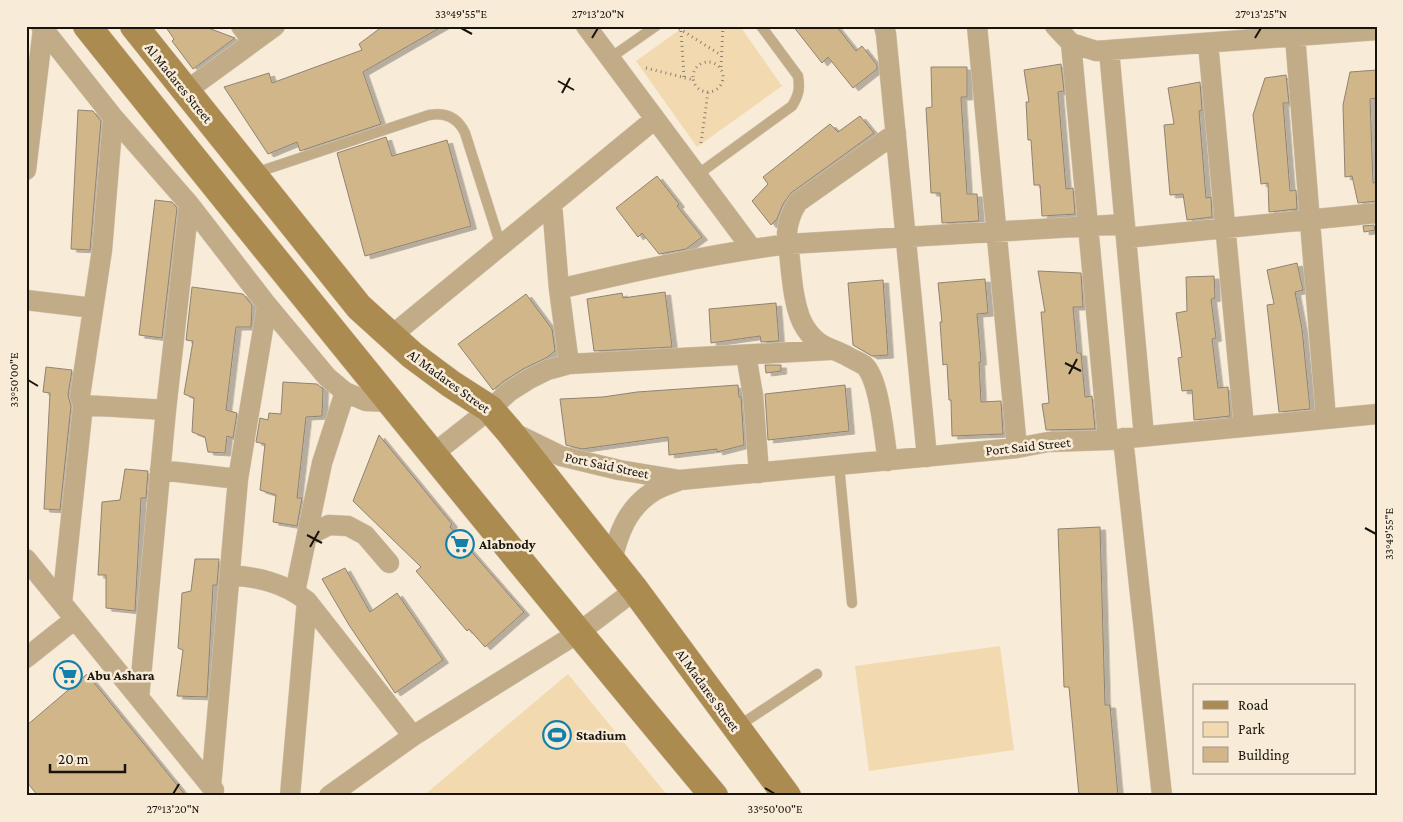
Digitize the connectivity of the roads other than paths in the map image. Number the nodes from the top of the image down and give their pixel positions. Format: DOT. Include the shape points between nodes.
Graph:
graph roads {
  1 [pos="87,26"];
  2 [pos="134,26"];
  3 [pos="241,26"];
  4 [pos="275,26"];
  5 [pos="586,26"];
  6 [pos="656,26"];
  7 [pos="761,26"];
  8 [pos="977,26"];
  9 [pos="1054,26"];
  10 [pos="891,29"];
  11 [pos="1377,30"];
  12 [pos="1294,36"];
  13 [pos="253,42"];
  14 [pos="1071,43"];
  15 [pos="1208,43"];
  16 [pos="1109,50"];
  17 [pos="610,58"];
  18 [pos="186,91"];
  19 [pos="114,117"];
  20 [pos="655,119"];
  21 [pos="896,133"];
  22 [pos="26,170"];
  23 [pos="252,174"];
  24 [pos="697,175"];
  25 [pos="189,204"];
  26 [pos="552,204"];
  27 [pos="1377,213"];
  28 [pos="1310,220"];
  29 [pos="1088,226"];
  30 [pos="1226,228"];
  31 [pos="1125,231"];
  32 [pos="996,232"];
  33 [pos="906,237"];
  34 [pos="789,244"];
  35 [pos="502,246"];
  36 [pos="752,249"];
  37 [pos="559,288"];
  38 [pos="26,300"];
  39 [pos="267,305"];
  40 [pos="93,308"];
  41 [pos="391,336"];
  42 [pos="830,350"];
  43 [pos="746,355"];
  44 [pos="570,364"];
  45 [pos="345,392"];
  46 [pos="390,402"];
  47 [pos="83,405"];
  48 [pos="490,409"];
  49 [pos="166,410"];
  50 [pos="1377,414"];
  51 [pos="1326,419"];
  52 [pos="1244,427"];
  53 [pos="509,431"];
  54 [pos="1144,436"];
  55 [pos="1116,439"];
  56 [pos="1017,448"];
  57 [pos="433,454"];
  58 [pos="927,457"];
  59 [pos="888,461"];
  60 [pos="840,465"];
  61 [pos="160,470"];
  62 [pos="759,473"];
  63 [pos="238,479"];
  64 [pos="680,480"];
  65 [pos="307,536"];
  66 [pos="26,559"];
  67 [pos="612,561"];
  68 [pos="389,562"];
  69 [pos="230,575"];
  70 [pos="635,590"];
  71 [pos="301,596"];
  72 [pos="852,602"];
  73 [pos="68,611"];
  74 [pos="578,633"];
  75 [pos="26,658"];
  76 [pos="817,674"];
  77 [pos="139,698"];
  78 [pos="737,728"];
  79 [pos="413,736"];
  80 [pos="215,791"];
  81 [pos="290,796"];
  82 [pos="329,796"];
  83 [pos="714,796"];
  84 [pos="787,796"];
  85 [pos="1162,796"];
  1 -- 46 [label="street"];
  2 -- 18 [label="street, Al Madares Street"];
  3 -- 13 [label="street"];
  4 -- 13 [label="street"];
  5 -- 17 [label="street"];
  6 -- 17 [label="lane"];
  7 -- 24 [label="lane" via="798,76 798,97 792,106"];
  8 -- 32 [label="street"];
  9 -- 14 [label="street"];
  10 -- 21 [label="street"];
  11 -- 12 [label="street"];
  12 -- 15 [label="street"];
  12 -- 28 [label="street"];
  13 -- 18 [label="street"];
  14 -- 16 [label="street" via="1096,51"];
  14 -- 29 [label="street"];
  15 -- 16 [label="street"];
  15 -- 30 [label="street"];
  16 -- 31 [label="street"];
  17 -- 20 [label="street"];
  18 -- 23 [label="street, Al Madares Street"];
  19 -- 22 [label="street" via="41,26"];
  19 -- 25 [label="street"];
  19 -- 40 [label="street" via="102,250"];
  20 -- 24 [label="street"];
  20 -- 26 [label="street"];
  21 -- 33 [label="street"];
  21 -- 34 [label="street" via="798,202 788,222"];
  23 -- 35 [label="lane" via="429,115 447,115 461,125 465,134"];
  23 -- 41 [label="street, Al Madares Street" via="359,307"];
  24 -- 36 [label="street"];
  25 -- 39 [label="street"];
  25 -- 49 [label="street"];
  26 -- 35 [label="street"];
  26 -- 37 [label="street"];
  27 -- 28 [label="street"];
  28 -- 30 [label="street"];
  28 -- 51 [label="street"];
  29 -- 31 [label="street"];
  29 -- 32 [label="street"];
  29 -- 55 [label="street"];
  30 -- 31 [label="street"];
  30 -- 52 [label="street"];
  31 -- 54 [label="street"];
  32 -- 33 [label="street"];
  32 -- 56 [label="street"];
  33 -- 34 [label="street"];
  33 -- 58 [label="street"];
  34 -- 36 [label="street"];
  34 -- 42 [label="street" via="797,312 806,329"];
  35 -- 41 [label="street"];
  36 -- 37 [label="street"];
  37 -- 44 [label="street"];
  38 -- 40 [label="street"];
  39 -- 45 [label="street" via="327,377"];
  39 -- 63 [label="street"];
  40 -- 47 [label="street" via="80,396"];
  41 -- 48 [label="street, Al Madares Street" via="451,384"];
  42 -- 43 [label="street"];
  42 -- 59 [label="street" via="865,366 875,386"];
  43 -- 44 [label="street"];
  43 -- 62 [label="street" via="753,395"];
  44 -- 48 [label="street" via="529,379"];
  45 -- 46 [label="street" via="366,401"];
  45 -- 65 [label="street" via="322,462"];
  46 -- 57 [label="street"];
  47 -- 49 [label="street"];
  47 -- 73 [label="street"];
  48 -- 53 [label="street, Al Madares Street"];
  48 -- 57 [label="street"];
  49 -- 61 [label="street"];
  50 -- 51 [label="street, Port Said Street"];
  51 -- 52 [label="street, Port Said Street"];
  52 -- 54 [label="street, Port Said Street"];
  53 -- 64 [label="street, Port Said Street" via="562,456"];
  53 -- 67 [label="street, Al Madares Street"];
  54 -- 55 [label="street, Port Said Street"];
  55 -- 56 [label="street, Port Said Street" via="1048,442"];
  55 -- 85 [label="street"];
  56 -- 58 [label="street, Port Said Street"];
  57 -- 74 [label="street"];
  58 -- 59 [label="street, Port Said Street"];
  59 -- 60 [label="street, Port Said Street"];
  60 -- 62 [label="street, Port Said Street"];
  60 -- 72 [label="lane"];
  61 -- 63 [label="street"];
  61 -- 77 [label="street"];
  62 -- 64 [label="street, Port Said Street"];
  63 -- 69 [label="street"];
  64 -- 67 [label="street, Port Said Street" via="651,493 631,512 618,535"];
  65 -- 68 [label="street" via="330,525 348,526 365,535"];
  65 -- 71 [label="street"];
  66 -- 73 [label="street"];
  67 -- 70 [label="street, Al Madares Street"];
  69 -- 71 [label="street" via="275,582"];
  69 -- 80 [label="street"];
  70 -- 74 [label="street"];
  70 -- 78 [label="street, Al Madares Street"];
  71 -- 79 [label="street"];
  71 -- 81 [label="street"];
  73 -- 75 [label="street"];
  73 -- 77 [label="street"];
  74 -- 79 [label="street"];
  74 -- 83 [label="street"];
  76 -- 78 [label="lane"];
  77 -- 80 [label="street"];
  78 -- 84 [label="street, Al Madares Street"];
  79 -- 82 [label="street"];
}
